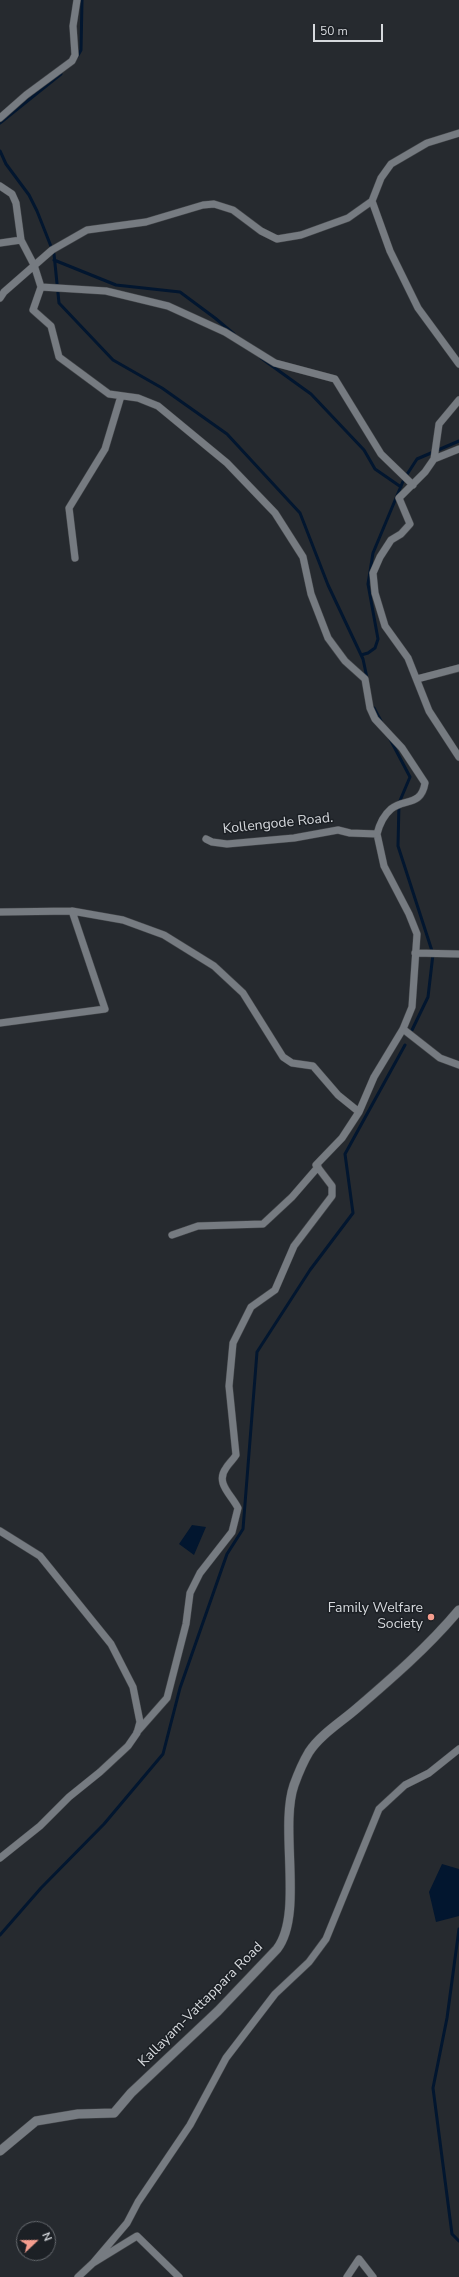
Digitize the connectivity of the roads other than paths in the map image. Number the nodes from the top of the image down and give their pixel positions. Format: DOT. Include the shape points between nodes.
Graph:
graph roads {
  1 [pos="77,0"];
  2 [pos="0,118"];
  3 [pos="459,133"];
  4 [pos="0,186"];
  5 [pos="372,201"];
  6 [pos="21,240"];
  7 [pos="0,243"];
  8 [pos="34,265"];
  9 [pos="40,287"];
  10 [pos="0,298"];
  11 [pos="459,364"];
  12 [pos="121,396"];
  13 [pos="459,400"];
  14 [pos="459,449"];
  15 [pos="434,459"];
  16 [pos="413,485"];
  17 [pos="75,558"];
  18 [pos="459,668"];
  19 [pos="417,679"];
  20 [pos="459,756"];
  21 [pos="377,832"];
  22 [pos="206,839"];
  23 [pos="72,911"];
  24 [pos="0,912"];
  25 [pos="416,953"];
  26 [pos="459,954"];
  27 [pos="0,1023"];
  28 [pos="403,1029"];
  29 [pos="459,1065"];
  30 [pos="359,1112"];
  31 [pos="318,1167"];
  32 [pos="172,1235"];
  33 [pos="0,1530"];
  34 [pos="459,1610"];
  35 [pos="137,1732"];
  36 [pos="459,1749"];
  37 [pos="0,1858"];
  38 [pos="0,2151"];
  39 [pos="92,2263"];
  40 [pos="78,2277"];
  41 [pos="179,2277"];
  42 [pos="347,2277"];
  43 [pos="373,2277"];
  1 -- 2 [label="street" via="73,26 75,55 72,61"];
  3 -- 5 [label="street" via="427,143 391,164 381,178"];
  4 -- 6 [label="street" via="12,194 16,203"];
  5 -- 8 [label="street" via="348,218 301,235 277,239 232,210 214,204 203,205 146,222 87,230 52,250"];
  5 -- 11 [label="street" via="390,251 418,308"];
  6 -- 7 [label="street"];
  6 -- 8 [label="street"];
  8 -- 9 [label="street"];
  8 -- 10 [label="street"];
  9 -- 12 [label="street" via="34,310 51,326 59,357 109,394"];
  9 -- 16 [label="street" via="106,291 168,306 225,332 275,363 335,379 382,454"];
  12 -- 17 [label="street" via="105,449 69,508"];
  12 -- 21 [label="street" via="138,398 158,406 228,463 276,513 303,556 311,594 328,638 345,661 365,679 370,708 375,719 402,748 425,783 422,793 416,799 391,810"];
  13 -- 15 [label="street" via="439,424"];
  14 -- 15 [label="street"];
  15 -- 16 [label="street"];
  16 -- 19 [label="street" via="399,501 410,524 385,547 373,576 375,593 385,626 408,658"];
  18 -- 19 [label="street"];
  19 -- 20 [label="street" via="429,711"];
  21 -- 22 [label="street, Kollengode Road." via="350,833 338,830 294,838 227,844"];
  21 -- 25 [label="street" via="384,866 417,934"];
  23 -- 24 [label="street"];
  23 -- 27 [label="street" via="105,1009"];
  23 -- 30 [label="street" via="123,920 164,935 214,966 243,994 283,1057 292,1063 313,1066 338,1095"];
  25 -- 26 [label="street"];
  25 -- 28 [label="street" via="412,1008"];
  28 -- 29 [label="street" via="440,1058"];
  28 -- 30 [label="street" via="374,1077"];
  30 -- 31 [label="street" via="342,1138 317,1163"];
  31 -- 32 [label="street" via="292,1197 263,1224 198,1226"];
  31 -- 35 [label="street" via="332,1186 332,1196 294,1246 275,1290 250,1307 233,1343 229,1386 236,1455 225,1469 222,1485 238,1508 234,1526 221,1548 200,1573 190,1593 186,1624 167,1698"];
  33 -- 35 [label="street" via="40,1556 111,1644 132,1687 140,1722"];
  34 -- 38 [label="street, Kallayam-Vattappara Road" via="408,1664 310,1751 294,1787 290,1807 289,1914 282,1942 277,1949 218,2011 131,2093 114,2113 78,2114 36,2121"];
  35 -- 37 [label="street" via="128,1746 100,1772"];
  36 -- 39 [label="street" via="429,1773 405,1785 379,1809 326,1939 309,1962 275,1994 226,2058 190,2125 138,2202 127,2223"];
  39 -- 40 [label="street"];
  39 -- 41 [label="street" via="136,2236"];
  42 -- 43 [label="street" via="359,2259"];
}
